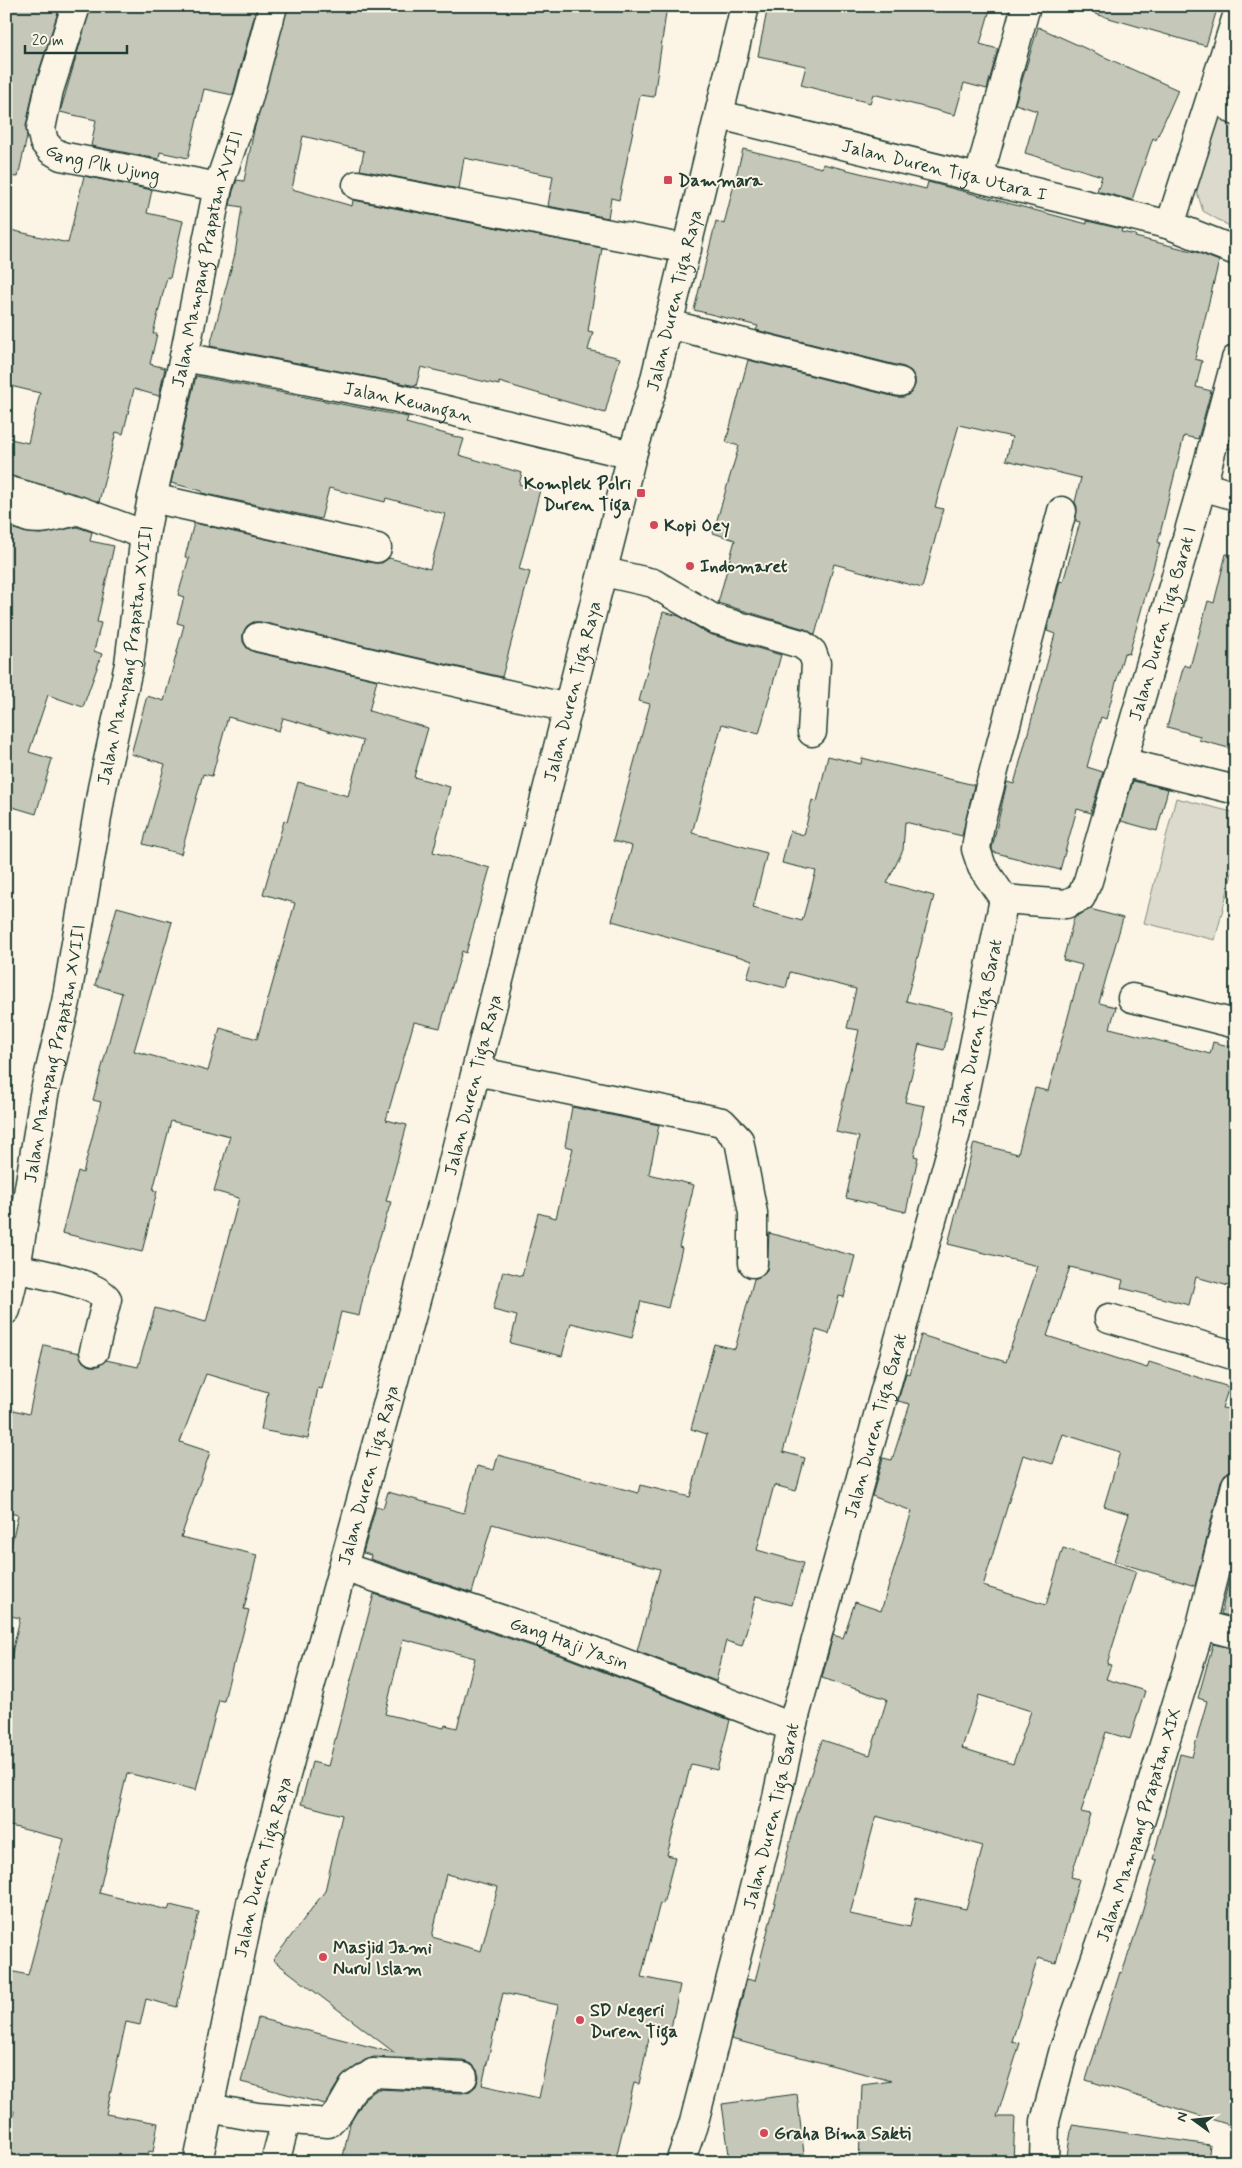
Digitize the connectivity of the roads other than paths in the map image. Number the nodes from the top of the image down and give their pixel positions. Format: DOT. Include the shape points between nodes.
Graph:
graph roads {
  1 [pos="76,6"];
  2 [pos="272,6"];
  3 [pos="745,6"];
  4 [pos="1026,6"];
  5 [pos="1236,19"];
  6 [pos="1212,94"];
  7 [pos="1236,111"];
  8 [pos="720,115"];
  9 [pos="979,177"];
  10 [pos="356,185"];
  11 [pos="218,187"];
  12 [pos="1170,225"];
  13 [pos="687,249"];
  14 [pos="1236,251"];
  15 [pos="668,324"];
  16 [pos="184,357"];
  17 [pos="1236,359"];
  18 [pos="900,382"];
  19 [pos="632,455"];
  20 [pos="1202,486"];
  21 [pos="6,490"];
  22 [pos="1236,496"];
  23 [pos="152,498"];
  24 [pos="1062,510"];
  25 [pos="80,511"];
  26 [pos="6,515"];
  27 [pos="145,535"];
  28 [pos="377,548"];
  29 [pos="604,572"];
  30 [pos="258,637"];
  31 [pos="568,708"];
  32 [pos="812,732"];
  33 [pos="1122,762"];
  34 [pos="1236,790"];
  35 [pos="1004,898"];
  36 [pos="1132,998"];
  37 [pos="1236,1024"];
  38 [pos="476,1071"];
  39 [pos="753,1263"];
  40 [pos="16,1268"];
  41 [pos="6,1310"];
  42 [pos="1109,1318"];
  43 [pos="94,1351"];
  44 [pos="1236,1356"];
  45 [pos="1236,1485"];
  46 [pos="343,1567"];
  47 [pos="1201,1625"];
  48 [pos="1236,1634"];
  49 [pos="792,1727"];
  50 [pos="463,2077"];
  51 [pos="209,2108"];
  52 [pos="286,2121"];
  53 [pos="198,2162"];
  54 [pos="275,2162"];
  55 [pos="680,2162"];
  56 [pos="1044,2162"];
  1 -- 11 [label="street, Gang Plk Ujung" via="49,90 40,129 44,142 61,156"];
  2 -- 11 [label="street, Jalan Mampang Prapatan XVIII" via="248,100"];
  3 -- 8 [label="street, Jalan Duren Tiga Raya"];
  4 -- 9 [label="street"];
  5 -- 6 [label="street"];
  6 -- 7 [label="street"];
  6 -- 12 [label="street"];
  8 -- 9 [label="street, Jalan Duren Tiga Utara I"];
  8 -- 13 [label="street, Jalan Duren Tiga Raya"];
  9 -- 12 [label="street, Jalan Duren Tiga Utara I"];
  10 -- 13 [label="street"];
  11 -- 16 [label="street, Jalan Mampang Prapatan XVIII"];
  12 -- 14 [label="street"];
  13 -- 15 [label="street, Jalan Duren Tiga Raya"];
  15 -- 18 [label="street"];
  15 -- 19 [label="street, Jalan Duren Tiga Raya"];
  16 -- 19 [label="street, Jalan Keuangan" via="393,397"];
  16 -- 23 [label="street, Jalan Mampang Prapatan XVIII"];
  17 -- 20 [label="street, Jalan Duren Tiga Barat I"];
  19 -- 29 [label="street, Jalan Duren Tiga Raya"];
  20 -- 22 [label="street"];
  20 -- 33 [label="street, Jalan Duren Tiga Barat I"];
  21 -- 25 [label="street"];
  23 -- 27 [label="street, Jalan Mampang Prapatan XVIII"];
  23 -- 28 [label="street"];
  24 -- 35 [label="street" via="976,849 982,868"];
  25 -- 26 [label="street" via="41,518 17,513"];
  25 -- 27 [label="street"];
  27 -- 40 [label="street, Jalan Mampang Prapatan XVIII" via="129,664 102,788 66,1002 44,1095"];
  29 -- 31 [label="street, Jalan Duren Tiga Raya"];
  29 -- 32 [label="street" via="653,583 714,619 800,644 812,652 816,663"];
  30 -- 31 [label="street"];
  31 -- 38 [label="street, Jalan Duren Tiga Raya"];
  33 -- 34 [label="street"];
  33 -- 35 [label="street" via="1081,896 1066,904"];
  35 -- 49 [label="street, Jalan Duren Tiga Barat" via="956,1133"];
  36 -- 37 [label="street"];
  38 -- 39 [label="street" via="722,1122 740,1140 753,1213"];
  38 -- 46 [label="street, Jalan Duren Tiga Raya"];
  40 -- 41 [label="street, Jalan Mampang Prapatan XVIII"];
  40 -- 43 [label="street" via="103,1293 107,1299"];
  42 -- 44 [label="street"];
  45 -- 47 [label="street, Jalan Mampang Prapatan XIX"];
  46 -- 49 [label="street, Gang Haji Yasin" via="567,1641"];
  46 -- 51 [label="street, Jalan Duren Tiga Raya" via="251,1903"];
  47 -- 48 [label="street"];
  47 -- 56 [label="street, Jalan Mampang Prapatan XIX" via="1117,1897 1064,2049 1045,2121"];
  49 -- 55 [label="street, Jalan Duren Tiga Barat" via="694,2122"];
  50 -- 52 [label="street" via="373,2073 354,2086 328,2124"];
  51 -- 52 [label="street"];
  51 -- 53 [label="street, Jalan Duren Tiga Raya"];
  52 -- 54 [label="street"];
}
